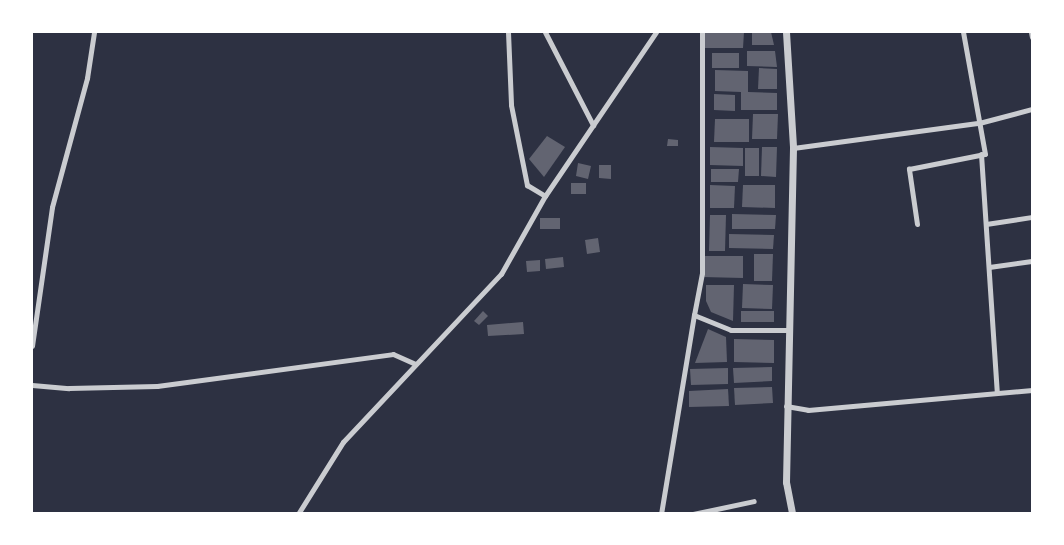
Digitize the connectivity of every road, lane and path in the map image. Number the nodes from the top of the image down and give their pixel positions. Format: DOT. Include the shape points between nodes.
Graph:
graph roads {
  1 [pos="94,32"];
  2 [pos="508,32"];
  3 [pos="545,32"];
  4 [pos="702,32"];
  5 [pos="786,32"];
  6 [pos="963,32"];
  7 [pos="1031,32"];
  8 [pos="653,33"];
  9 [pos="1032,37"];
  10 [pos="1032,109"];
  11 [pos="979,123"];
  12 [pos="593,125"];
  13 [pos="793,148"];
  14 [pos="981,154"];
  15 [pos="546,196"];
  16 [pos="1032,217"];
  17 [pos="917,224"];
  18 [pos="986,224"];
  19 [pos="1032,261"];
  20 [pos="989,267"];
  21 [pos="694,315"];
  22 [pos="788,330"];
  23 [pos="32,346"];
  24 [pos="415,364"];
  25 [pos="32,385"];
  26 [pos="1032,390"];
  27 [pos="997,392"];
  28 [pos="785,406"];
  29 [pos="754,501"];
  30 [pos="298,513"];
  31 [pos="661,513"];
  32 [pos="693,513"];
  33 [pos="792,513"];
  1 -- 23 [label="street" via="87,78 52,207"];
  2 -- 15 [label="street" via="511,105 527,185"];
  3 -- 12 [label="street"];
  4 -- 21 [label="street" via="702,273"];
  5 -- 13 [label="street"];
  6 -- 11 [label="street"];
  7 -- 9 [label="street"];
  8 -- 12 [label="street"];
  10 -- 11 [label="street"];
  11 -- 13 [label="street"];
  11 -- 14 [label="street" via="985,154"];
  12 -- 15 [label="street"];
  13 -- 22 [label="street"];
  14 -- 17 [label="street" via="909,170"];
  14 -- 18 [label="street"];
  15 -- 24 [label="street" via="501,274"];
  16 -- 18 [label="street"];
  18 -- 20 [label="street"];
  19 -- 20 [label="street"];
  20 -- 27 [label="street"];
  21 -- 22 [label="street" via="731,330"];
  21 -- 31 [label="street"];
  22 -- 28 [label="street"];
  24 -- 25 [label="street" via="393,354 157,386"];
  24 -- 30 [label="street" via="343,442"];
  26 -- 27 [label="street"];
  27 -- 28 [label="street" via="808,410"];
  28 -- 33 [label="street" via="786,482"];
  29 -- 32 [label="street"];
}
